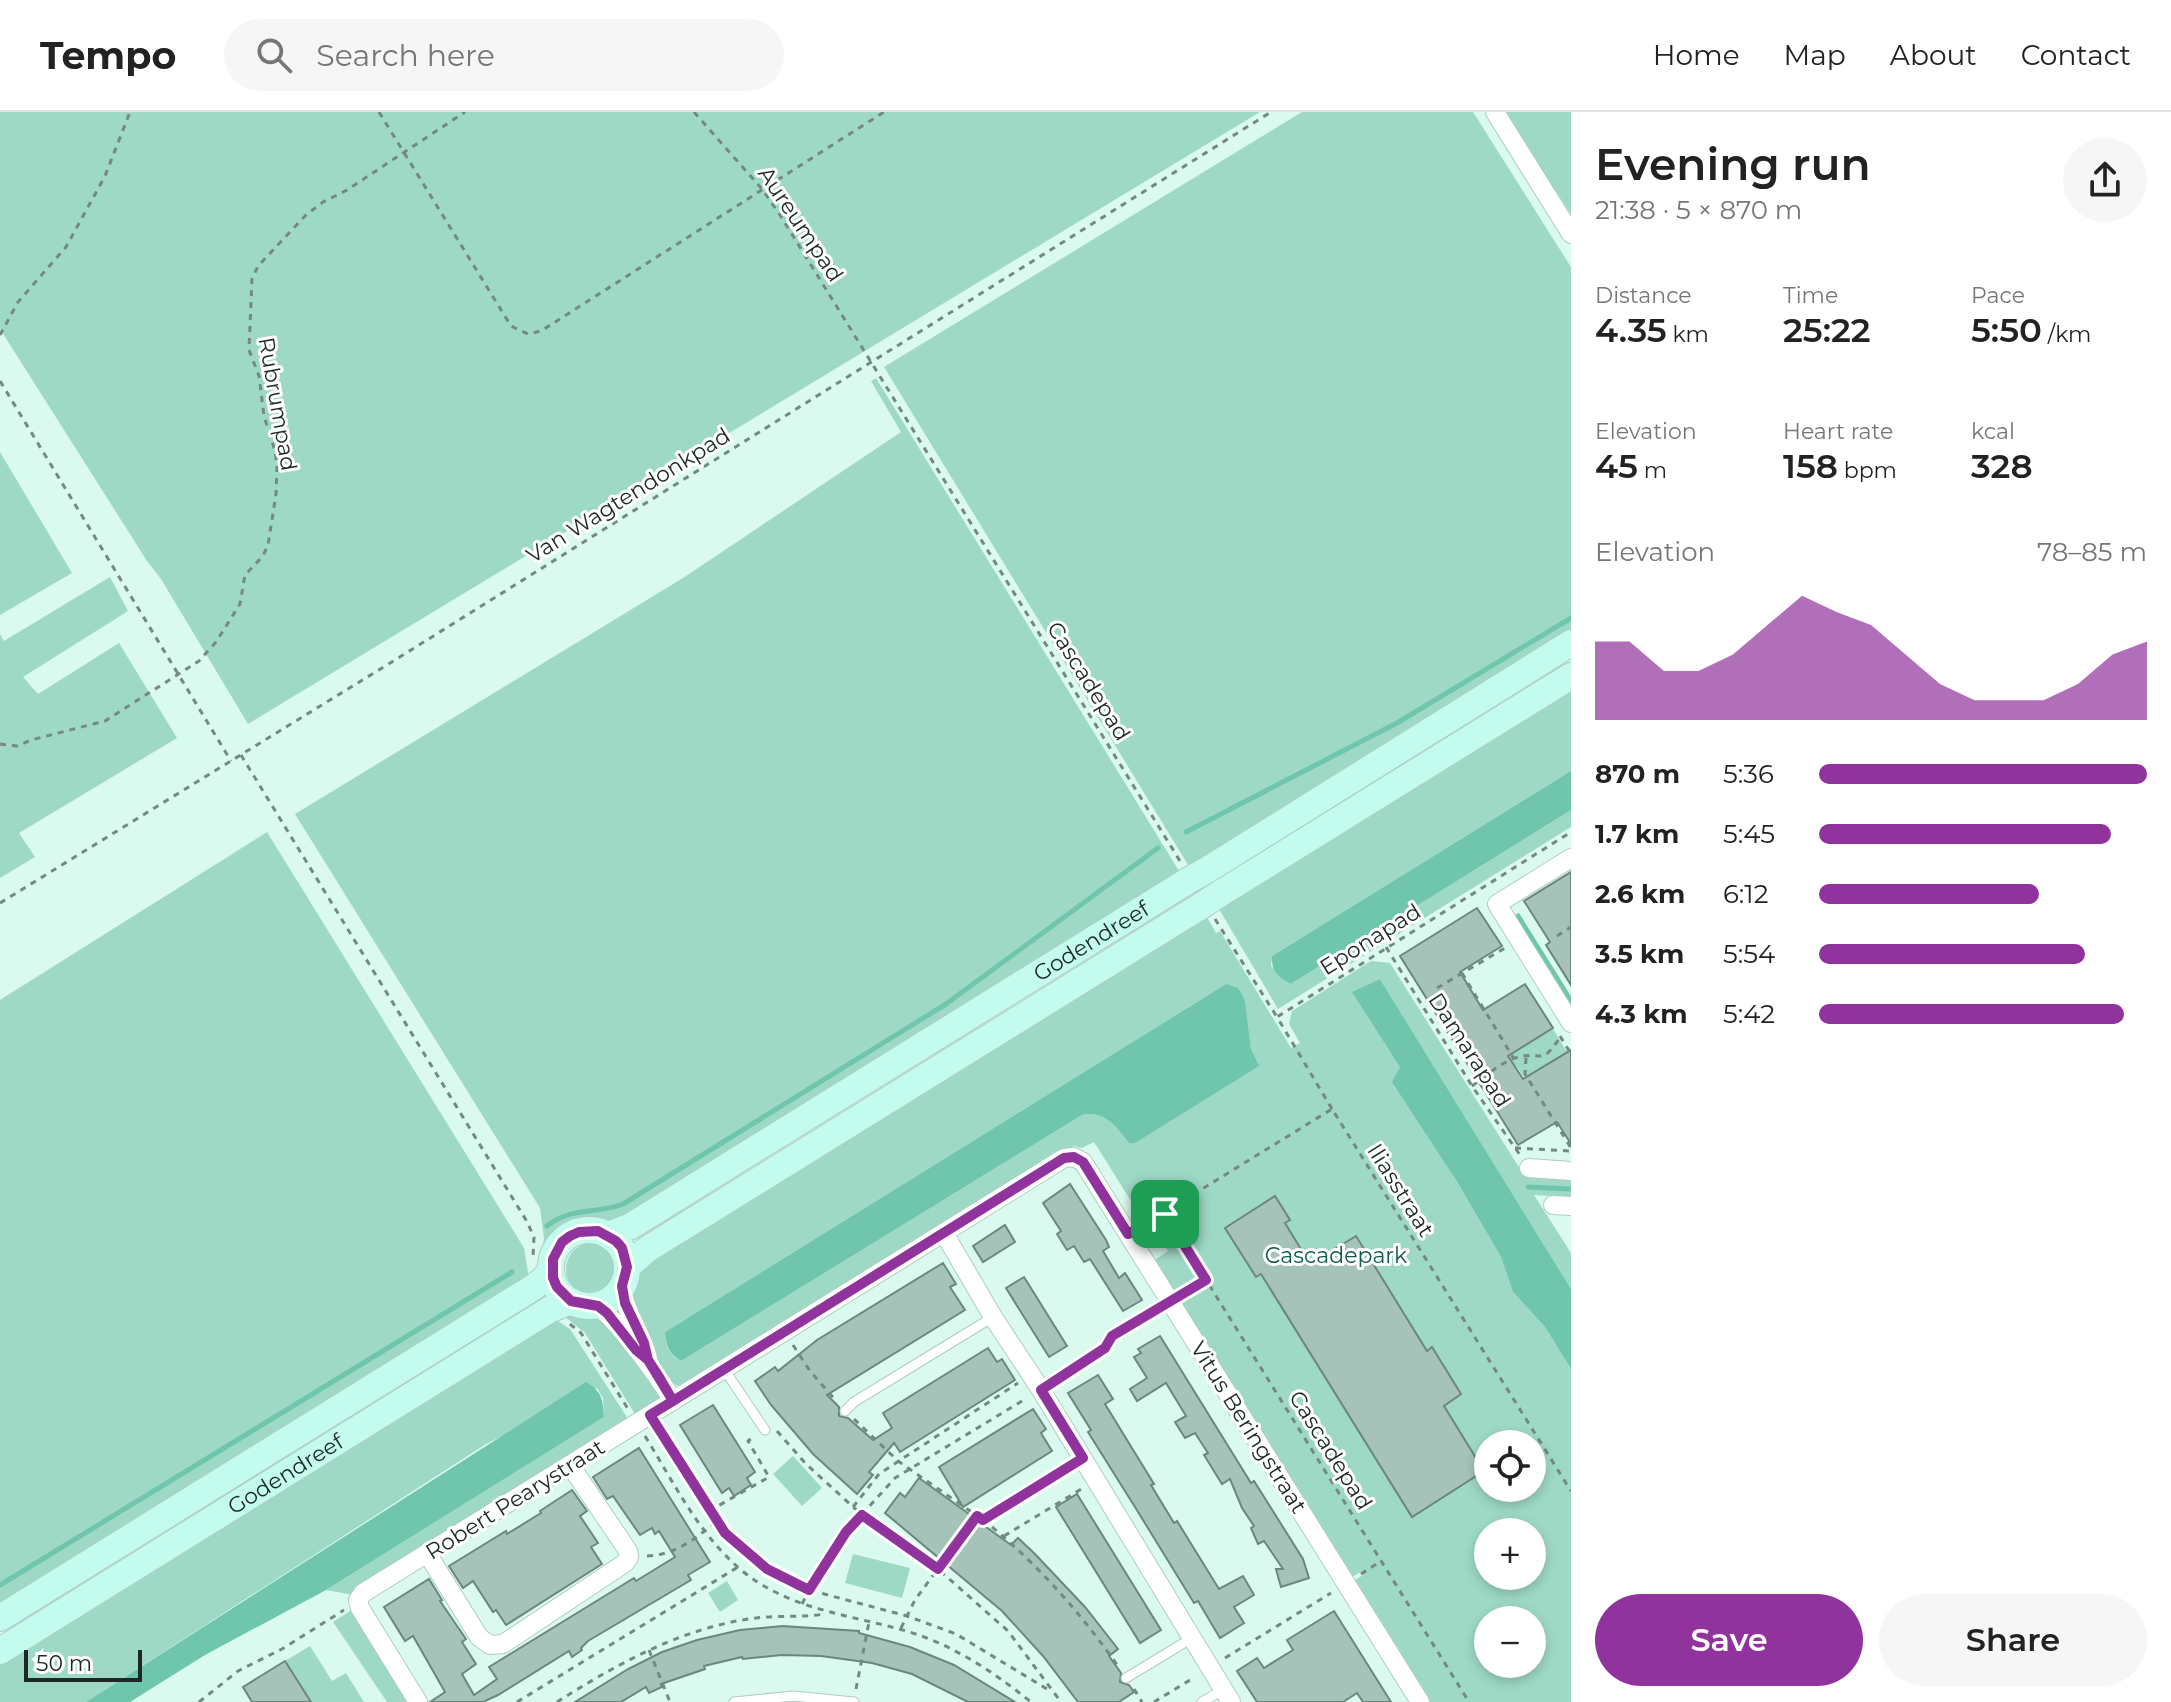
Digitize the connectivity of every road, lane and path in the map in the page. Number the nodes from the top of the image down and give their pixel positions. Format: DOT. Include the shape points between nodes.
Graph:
graph roads {
  1 [pos="130,112"];
  2 [pos="379,112"];
  3 [pos="465,112"];
  4 [pos="694,112"];
  5 [pos="884,112"];
  6 [pos="1271,112"];
  7 [pos="1495,112"];
  8 [pos="403,151"];
  9 [pos="762,189"];
  10 [pos="1571,234"];
  11 [pos="0,335"];
  12 [pos="870,363"];
  13 [pos="0,381"];
  14 [pos="1571,643"];
  15 [pos="178,675"];
  16 [pos="1571,676"];
  17 [pos="0,744"];
  18 [pos="241,755"];
  19 [pos="231,761"];
  20 [pos="1571,832"];
  21 [pos="1571,858"];
  22 [pos="1193,874"];
  23 [pos="0,903"];
  24 [pos="1211,903"];
  25 [pos="1571,927"];
  26 [pos="1557,936"];
  27 [pos="1386,947"];
  28 [pos="1509,956"];
  29 [pos="1462,973"];
  30 [pos="1437,988"];
  31 [pos="1277,1017"];
  32 [pos="1566,1030"];
  33 [pos="1526,1058"];
  34 [pos="1514,1059"];
  35 [pos="1472,1086"];
  36 [pos="1332,1109"];
  37 [pos="1515,1148"];
  38 [pos="1571,1150"];
  39 [pos="1074,1157"];
  40 [pos="1529,1168"];
  41 [pos="1571,1171"];
  42 [pos="1165,1214"];
  43 [pos="526,1220"];
  44 [pos="944,1233"];
  45 [pos="1128,1234"];
  46 [pos="608,1235"];
  47 [pos="551,1269"];
  48 [pos="625,1277"];
  49 [pos="1206,1280"];
  50 [pos="1171,1301"];
  51 [pos="582,1303"];
  52 [pos="993,1317"];
  53 [pos="784,1332"];
  54 [pos="648,1360"];
  55 [pos="724,1369"];
  56 [pos="1035,1383"];
  57 [pos="673,1401"];
  58 [pos="845,1411"];
  59 [pos="644,1419"];
  60 [pos="765,1430"];
  61 [pos="1083,1458"];
  62 [pos="898,1461"];
  63 [pos="570,1465"];
  64 [pos="912,1468"];
  65 [pos="1096,1480"];
  66 [pos="1571,1491"];
  67 [pos="853,1507"];
  68 [pos="709,1511"];
  69 [pos="862,1515"];
  70 [pos="983,1520"];
  71 [pos="716,1521"];
  72 [pos="703,1533"];
  73 [pos="1004,1536"];
  74 [pos="427,1553"];
  75 [pos="629,1557"];
  76 [pos="1381,1561"];
  77 [pos="738,1567"];
  78 [pos="938,1569"];
  79 [pos="1346,1583"];
  80 [pos="809,1590"];
  81 [pos="358,1600"];
  82 [pos="802,1604"];
  83 [pos="828,1613"];
  84 [pos="907,1616"];
  85 [pos="0,1618"];
  86 [pos="869,1622"];
  87 [pos="901,1629"];
  88 [pos="1192,1638"];
  89 [pos="649,1650"];
  90 [pos="0,1651"];
  91 [pos="1210,1668"];
  92 [pos="1126,1678"];
  93 [pos="1055,1694"];
  94 [pos="1227,1696"];
  95 [pos="199,1702"];
  96 [pos="418,1702"];
  97 [pos="517,1702"];
  98 [pos="557,1702"];
  99 [pos="670,1702"];
  100 [pos="734,1702"];
  101 [pos="854,1702"];
  102 [pos="1031,1702"];
  103 [pos="1061,1702"];
  104 [pos="1142,1702"];
  105 [pos="1154,1702"];
  106 [pos="1202,1702"];
  107 [pos="1420,1702"];
  108 [pos="1469,1702"];
  1 -- 11 [label="path" via="105,176 66,247 18,302"];
  2 -- 8 [label="path"];
  3 -- 8 [label="path, Rubrumpad"];
  4 -- 9 [label="path, Aureumpad"];
  5 -- 9 [label="path"];
  6 -- 12 [label="path, Van Wagtendonkpad"];
  7 -- 10 [label="street"];
  8 -- 9 [label="path" via="511,326 528,334 541,331"];
  8 -- 15 [label="path, Rubrumpad" via="306,215 252,279 249,350 277,465 268,545 245,575 240,604 230,621 199,661"];
  9 -- 12 [label="path, Aureumpad"];
  12 -- 18 [label="path, Van Wagtendonkpad"];
  12 -- 22 [label="path, Cascadepad"];
  13 -- 15 [label="path"];
  14 -- 22 [label="main road, Godendreef"];
  15 -- 17 [label="path, Rubrumpad" via="105,721 17,746"];
  15 -- 19 [label="path"];
  16 -- 24 [label="main road, Godendreef"];
  18 -- 19 [label="path, Van Wagtendonkpad"];
  18 -- 43 [label="path"];
  19 -- 23 [label="path, Van Wagtendonkpad"];
  20 -- 27 [label="path, Eponapad"];
  21 -- 32 [label="street" via="1497,904"];
  22 -- 46 [label="main road, Godendreef" via="631,1226"];
  24 -- 31 [label="path"];
  24 -- 48 [label="main road, Godendreef" via="646,1250"];
  25 -- 26 [label="path"];
  27 -- 31 [label="path, Eponapad"];
  27 -- 35 [label="path, Damarapad"];
  28 -- 29 [label="path" via="1504,946"];
  29 -- 30 [label="path"];
  29 -- 34 [label="path"];
  31 -- 36 [label="path"];
  32 -- 33 [label="path" via="1552,1052"];
  33 -- 34 [label="path"];
  33 -- 38 [label="path" via="1525,1074"];
  34 -- 35 [label="path"];
  35 -- 37 [label="path, Damarapad"];
  36 -- 42 [label="path"];
  36 -- 66 [label="path, Iliasstraat"];
  37 -- 38 [label="path"];
  37 -- 40 [label="path, Damarapad"];
  39 -- 44 [label="street, Robert Pearystraat" via="1064,1158"];
  39 -- 45 [label="street, Vitus Beringstraat" via="1083,1162"];
  40 -- 41 [label="street"];
  42 -- 45 [label="path"];
  42 -- 49 [label="path, Cascadepad"];
  44 -- 52 [label="street"];
  44 -- 53 [label="street, Robert Pearystraat"];
  45 -- 50 [label="street, Vitus Beringstraat"];
  46 -- 47 [label="main road" via="589,1230 570,1236 556,1250"];
  46 -- 48 [label="main road" via="622,1248"];
  47 -- 51 [label="main road" via="557,1287"];
  47 -- 85 [label="main road, Godendreef" via="534,1287"];
  48 -- 51 [label="main road" via="610,1299"];
  48 -- 54 [label="street" via="625,1303"];
  49 -- 50 [label="path"];
  49 -- 76 [label="path, Cascadepad"];
  50 -- 56 [label="path" via="1112,1336 1105,1348"];
  50 -- 79 [label="street, Vitus Beringstraat"];
  51 -- 54 [label="street" via="607,1313"];
  51 -- 90 [label="main road, Godendreef" via="549,1310"];
  52 -- 56 [label="street"];
  52 -- 58 [label="lane"];
  53 -- 55 [label="street, Robert Pearystraat"];
  53 -- 58 [label="path"];
  54 -- 57 [label="street"];
  55 -- 57 [label="street, Robert Pearystraat"];
  55 -- 60 [label="lane"];
  56 -- 61 [label="street"];
  56 -- 62 [label="path"];
  56 -- 64 [label="path"];
  57 -- 59 [label="street, Robert Pearystraat"];
  58 -- 62 [label="path"];
  59 -- 63 [label="street, Robert Pearystraat"];
  59 -- 68 [label="path"];
  59 -- 72 [label="path"];
  60 -- 67 [label="path" via="772,1425"];
  60 -- 68 [label="path" via="748,1441 769,1477"];
  61 -- 65 [label="street"];
  61 -- 70 [label="lane"];
  62 -- 64 [label="path"];
  62 -- 67 [label="path" via="879,1474"];
  63 -- 74 [label="street, Robert Pearystraat"];
  63 -- 75 [label="street"];
  64 -- 69 [label="path" via="895,1478"];
  64 -- 78 [label="path" via="977,1516"];
  65 -- 73 [label="path"];
  65 -- 88 [label="street"];
  67 -- 69 [label="path"];
  68 -- 71 [label="path"];
  69 -- 78 [label="path"];
  69 -- 80 [label="path"];
  70 -- 92 [label="path" via="1070,1603"];
  71 -- 72 [label="path"];
  71 -- 80 [label="path" via="767,1569"];
  72 -- 75 [label="path" via="666,1555"];
  72 -- 77 [label="path"];
  74 -- 75 [label="street" via="479,1637 497,1645"];
  74 -- 81 [label="street, Robert Pearystraat"];
  76 -- 79 [label="path"];
  76 -- 108 [label="path, Cascadepad"];
  77 -- 82 [label="path"];
  77 -- 97 [label="path"];
  78 -- 84 [label="path"];
  78 -- 93 [label="path" via="1008,1631"];
  79 -- 91 [label="path"];
  79 -- 107 [label="street, Vitus Beringstraat"];
  80 -- 82 [label="path"];
  80 -- 84 [label="path"];
  81 -- 95 [label="path" via="238,1671"];
  81 -- 96 [label="street"];
  82 -- 83 [label="path"];
  83 -- 86 [label="path"];
  83 -- 89 [label="path" via="708,1627"];
  84 -- 87 [label="path"];
  84 -- 93 [label="path" via="956,1634"];
  86 -- 87 [label="path"];
  86 -- 101 [label="path"];
  87 -- 102 [label="path" via="990,1669"];
  88 -- 91 [label="street"];
  88 -- 92 [label="lane"];
  89 -- 98 [label="path"];
  89 -- 99 [label="path"];
  91 -- 94 [label="street"];
  91 -- 105 [label="path"];
  92 -- 104 [label="path"];
  93 -- 103 [label="path"];
  94 -- 106 [label="lane"];
  100 -- 101 [label="lane" via="793,1696"];
}
